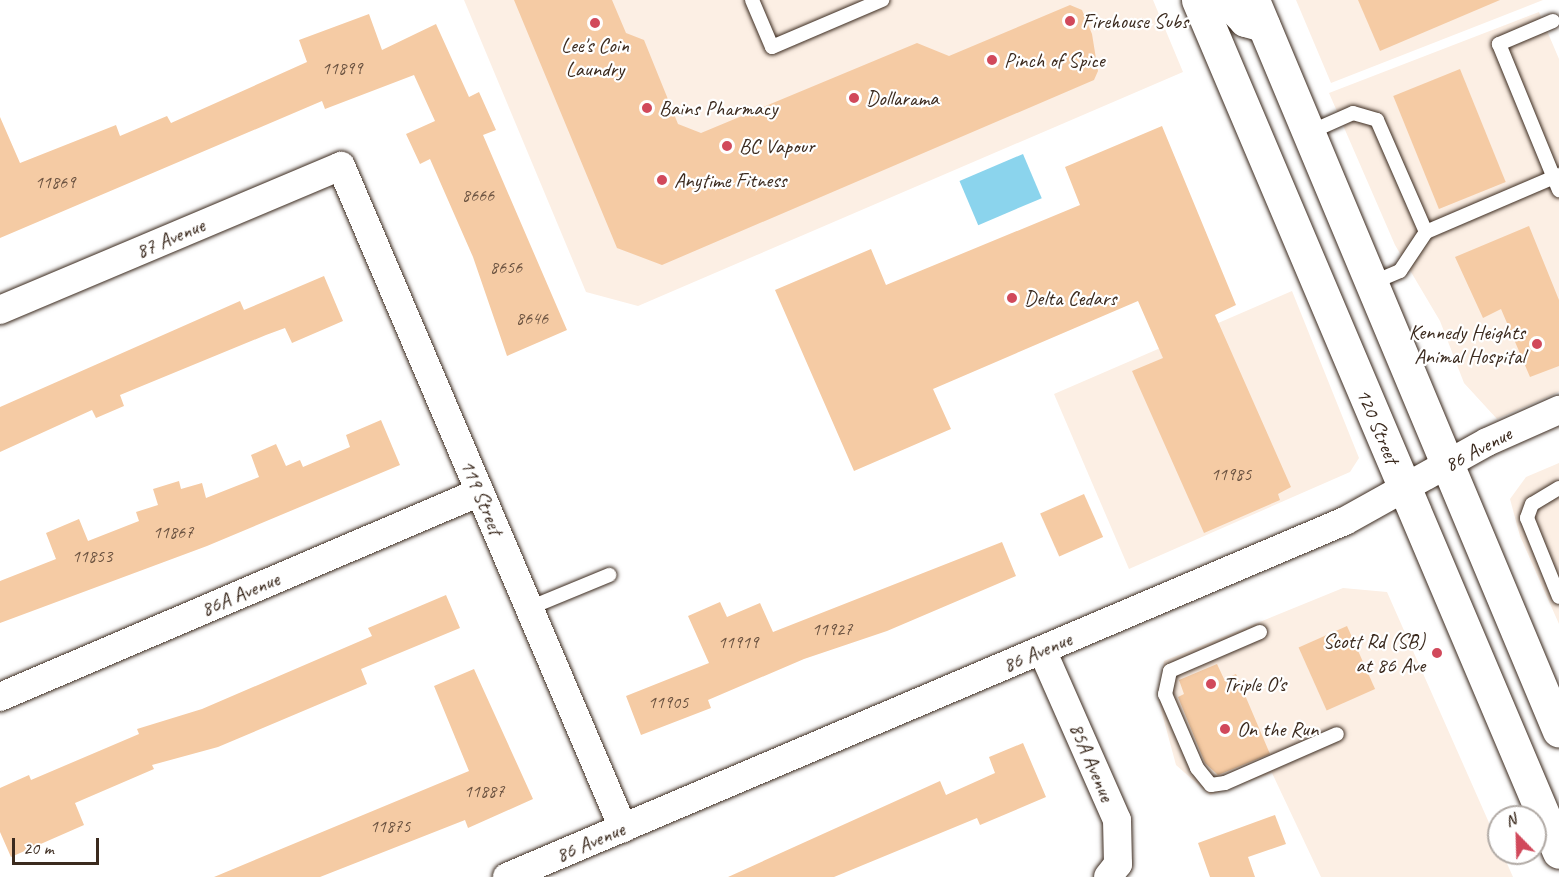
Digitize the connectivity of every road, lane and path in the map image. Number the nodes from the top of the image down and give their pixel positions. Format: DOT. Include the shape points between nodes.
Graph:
graph roads {
  1 [pos="752,0"];
  2 [pos="882,0"];
  3 [pos="1198,0"];
  4 [pos="1226,0"];
  5 [pos="1258,12"];
  6 [pos="1553,21"];
  7 [pos="1307,134"];
  8 [pos="341,166"];
  9 [pos="1557,181"];
  10 [pos="1426,232"];
  11 [pos="1370,284"];
  12 [pos="0,310"];
  13 [pos="1559,410"];
  14 [pos="1446,465"];
  15 [pos="1559,488"];
  16 [pos="1404,489"];
  17 [pos="480,492"];
  18 [pos="609,575"];
  19 [pos="1559,597"];
  20 [pos="529,608"];
  21 [pos="1260,632"];
  22 [pos="1042,650"];
  23 [pos="0,697"];
  24 [pos="1559,730"];
  25 [pos="1337,734"];
  26 [pos="622,828"];
  27 [pos="1559,852"];
  28 [pos="507,877"];
  29 [pos="1108,877"];
  1 -- 2 [label="lane" via="772,47"];
  3 -- 16 [label="main road, 120 Street"];
  4 -- 5 [label="main road" via="1245,20"];
  5 -- 7 [label="main road"];
  6 -- 9 [label="lane" via="1499,44"];
  7 -- 10 [label="lane" via="1353,113 1377,120"];
  7 -- 11 [label="main road"];
  8 -- 12 [label="street, 87 Avenue"];
  8 -- 17 [label="street, 119 Street"];
  9 -- 10 [label="lane"];
  10 -- 11 [label="lane" via="1400,271"];
  11 -- 14 [label="main road"];
  13 -- 14 [label="street, 86 Avenue"];
  14 -- 16 [label="street, 86 Avenue"];
  14 -- 24 [label="main road"];
  15 -- 19 [label="lane" via="1532,504 1527,518"];
  16 -- 22 [label="street, 86 Avenue" via="1345,521"];
  16 -- 27 [label="main road, 120 Street"];
  17 -- 20 [label="street, 119 Street"];
  17 -- 23 [label="street, 86A Avenue"];
  18 -- 20 [label="lane"];
  20 -- 26 [label="street, 119 Street"];
  21 -- 25 [label="lane" via="1170,671 1165,694 1197,768 1211,785 1225,783"];
  22 -- 26 [label="street, 86 Avenue"];
  22 -- 29 [label="street, 85A Avenue" via="1117,820 1118,864"];
  26 -- 28 [label="street, 86 Avenue"];
}
